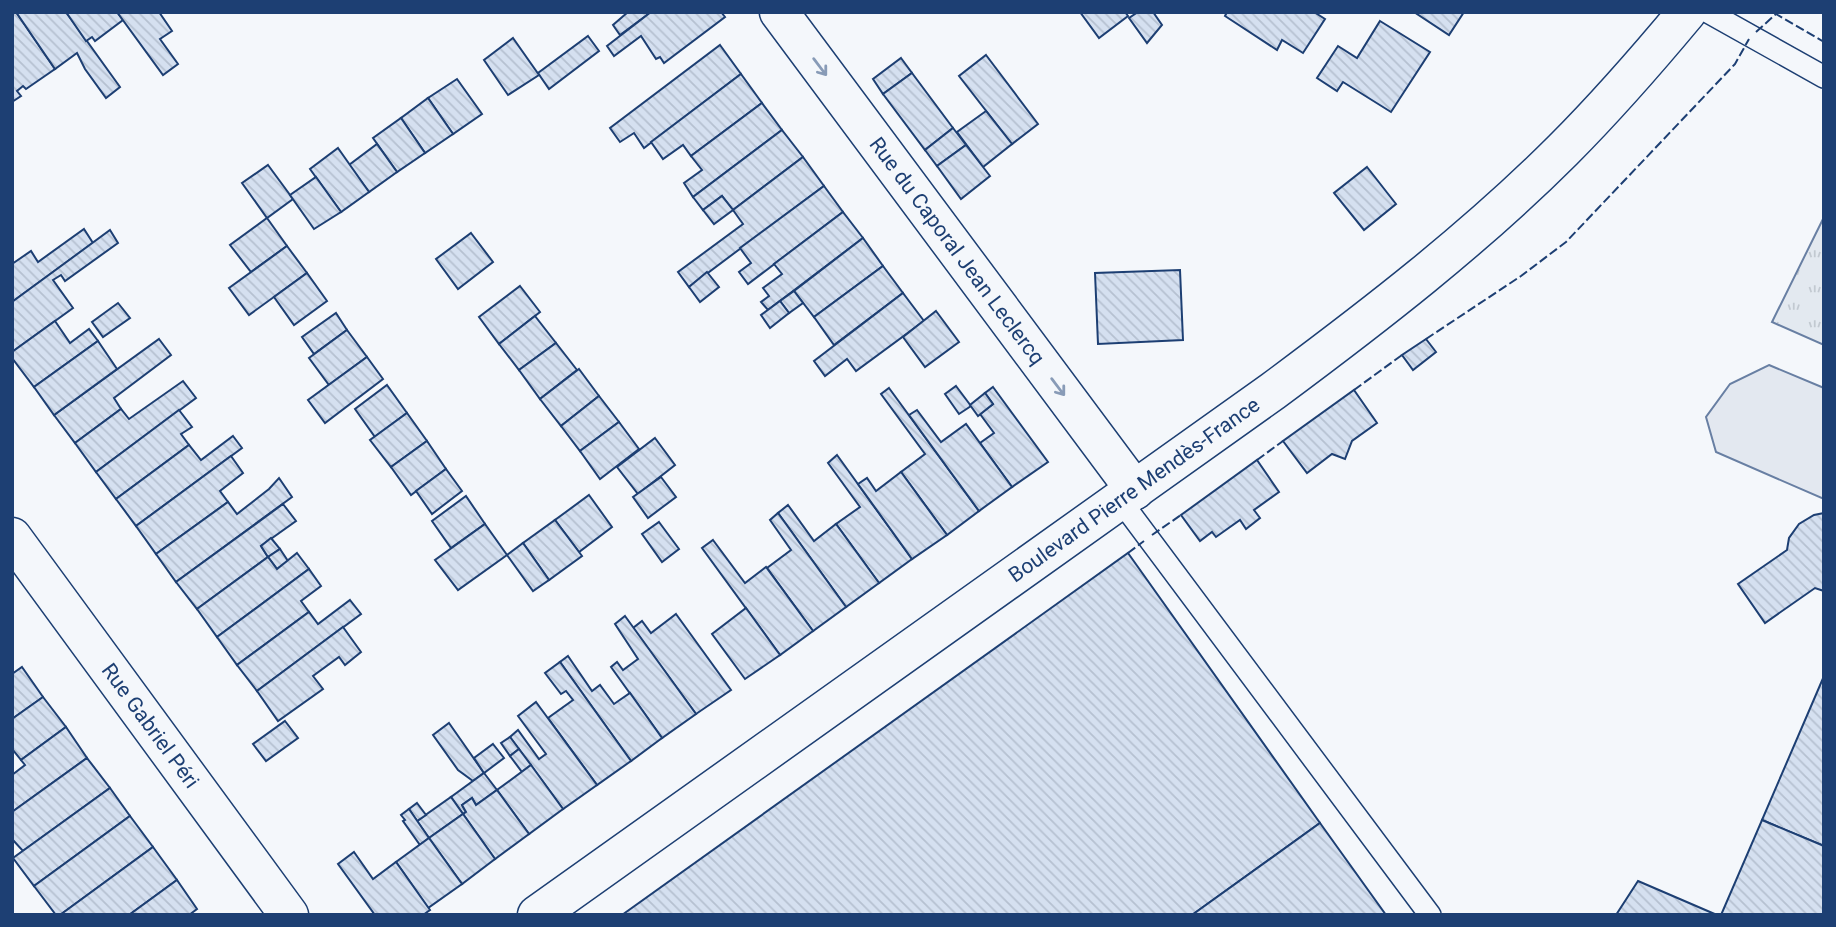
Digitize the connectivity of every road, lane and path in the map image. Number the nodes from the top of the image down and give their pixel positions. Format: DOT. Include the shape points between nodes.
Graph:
graph roads {
  1 [pos="779,12"];
  2 [pos="1687,12"];
  3 [pos="1708,12"];
  4 [pos="1824,77"];
  5 [pos="1128,495"];
  6 [pos="12,537"];
  7 [pos="289,915"];
  8 [pos="537,915"];
  9 [pos="1430,915"];
  1 -- 5 [label="street, Rue du Caporal Jean Leclercq, one-way"];
  2 -- 5 [label="street, Boulevard Pierre Mendès-France" via="1562,151 1424,275"];
  3 -- 4 [label="lane"];
  5 -- 8 [label="street, Boulevard Pierre Mendès-France"];
  5 -- 9 [label="lane"];
  6 -- 7 [label="street, Rue Gabriel Péri"];
}
